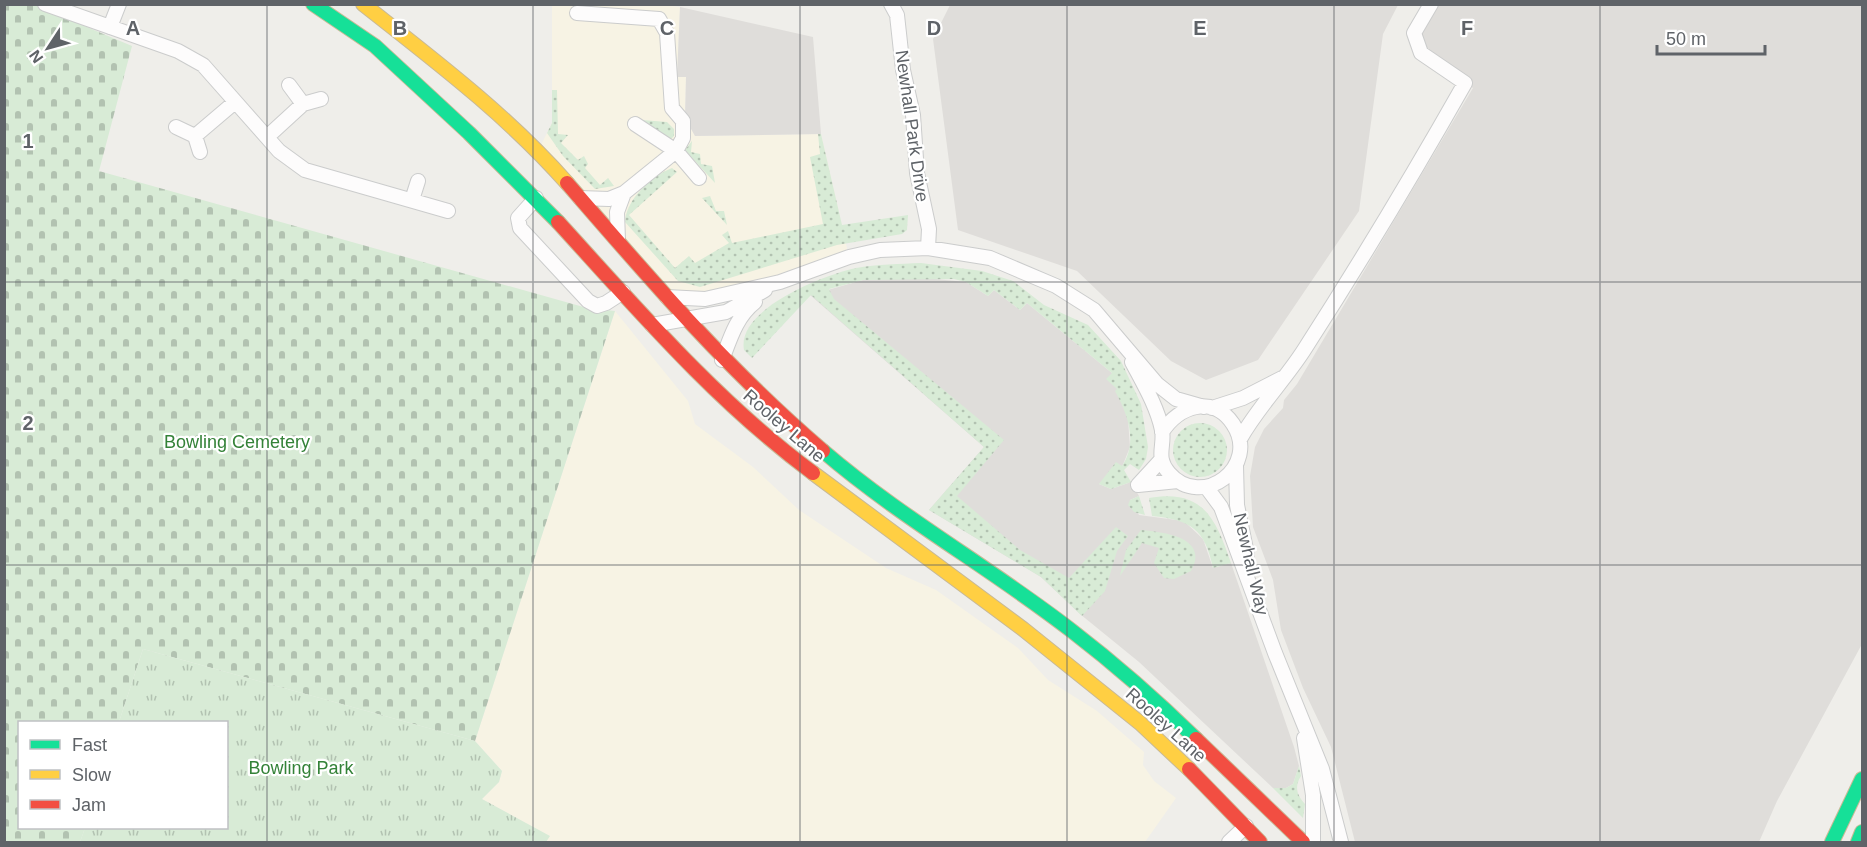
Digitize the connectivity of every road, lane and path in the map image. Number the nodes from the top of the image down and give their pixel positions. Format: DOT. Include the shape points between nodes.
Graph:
graph roads {
  1 [pos="45,4"];
  2 [pos="119,4"];
  3 [pos="313,4"];
  4 [pos="363,4"];
  5 [pos="891,4"];
  6 [pos="1431,4"];
  7 [pos="578,12"];
  8 [pos="110,27"];
  9 [pos="289,85"];
  10 [pos="321,99"];
  11 [pos="235,102"];
  12 [pos="303,104"];
  13 [pos="635,124"];
  14 [pos="176,127"];
  15 [pos="195,136"];
  16 [pos="267,136"];
  17 [pos="200,152"];
  18 [pos="676,152"];
  19 [pos="699,178"];
  20 [pos="418,181"];
  21 [pos="624,193"];
  22 [pos="536,198"];
  23 [pos="580,198"];
  24 [pos="412,200"];
  25 [pos="448,211"];
  26 [pos="618,240"];
  27 [pos="928,248"];
  28 [pos="780,282"];
  29 [pos="623,292"];
  30 [pos="667,297"];
  31 [pos="686,320"];
  32 [pos="1109,324"];
  33 [pos="652,325"];
  34 [pos="722,360"];
  35 [pos="1287,375"];
  36 [pos="1208,407"];
  37 [pos="1162,432"];
  38 [pos="1240,440"];
  39 [pos="1161,460"];
  40 [pos="1236,466"];
  41 [pos="1178,481"];
  42 [pos="1207,488"];
  43 [pos="1266,626"];
  44 [pos="1301,718"];
  45 [pos="1863,779"];
  46 [pos="1246,826"];
  47 [pos="1863,832"];
  48 [pos="1229,843"];
  49 [pos="1260,843"];
  50 [pos="1302,843"];
  51 [pos="1313,843"];
  52 [pos="1341,843"];
  53 [pos="1832,843"];
  54 [pos="1858,843"];
  1 -- 8 [label="street"];
  2 -- 8 [label="street"];
  3 -- 22 [label="highway, Rooley Lane" via="375,46"];
  4 -- 23 [label="highway, Rooley Lane" via="470,90 538,151"];
  5 -- 27 [label="street, Newhall Park Drive" via="897,15 913,116 916,173 929,229"];
  6 -- 35 [label="street, Newhall Way" via="1414,33 1421,53 1465,82 1360,261"];
  7 -- 18 [label="street" via="659,19 667,33 672,108 683,121 683,138"];
  8 -- 11 [label="street" via="178,51 203,65"];
  9 -- 12 [label="street"];
  10 -- 12 [label="street"];
  11 -- 15 [label="street"];
  11 -- 16 [label="street"];
  12 -- 16 [label="street"];
  13 -- 18 [label="street"];
  14 -- 15 [label="street"];
  15 -- 17 [label="street"];
  16 -- 24 [label="street" via="292,163 305,170"];
  18 -- 19 [label="street"];
  18 -- 21 [label="street"];
  20 -- 24 [label="street"];
  21 -- 23 [label="street" via="609,199"];
  21 -- 26 [label="street" via="617,212"];
  22 -- 29 [label="highway, Rooley Lane"];
  22 -- 29 [label="street" via="518,218 520,228 588,301 597,306"];
  23 -- 26 [label="highway, Rooley Lane"];
  24 -- 25 [label="street"];
  26 -- 30 [label="highway, Rooley Lane"];
  27 -- 28 [label="street" via="880,250 849,257"];
  27 -- 32 [label="street" via="990,258 1056,286"];
  28 -- 30 [label="street" via="705,299"];
  28 -- 31 [label="street" via="726,312"];
  28 -- 34 [label="street" via="745,309"];
  29 -- 33 [label="highway, Rooley Lane"];
  30 -- 31 [label="highway, Rooley Lane"];
  31 -- 33 [label="street"];
  31 -- 34 [label="highway, Rooley Lane"];
  32 -- 36 [label="street" via="1164,389 1176,399"];
  32 -- 37 [label="street" via="1152,401"];
  33 -- 46 [label="highway, Rooley Lane" via="768,440 1050,651 1176,755"];
  34 -- 50 [label="highway, Rooley Lane" via="870,492 1080,637 1158,702"];
  35 -- 36 [label="street" via="1242,398"];
  35 -- 38 [label="street, Newhall Way" via="1254,414"];
  36 -- 37 [label="street" via="1185,409 1172,417"];
  36 -- 38 [label="street" via="1229,419"];
  37 -- 39 [label="street"];
  38 -- 40 [label="street, Newhall Way"];
  39 -- 41 [label="street"];
  39 -- 41 [label="street" via="1138,485"];
  40 -- 42 [label="street" via="1222,482"];
  40 -- 43 [label="street, Newhall Way" via="1241,532"];
  41 -- 42 [label="street"];
  42 -- 43 [label="street, Newhall Way" via="1221,507"];
  43 -- 44 [label="street, Newhall Way"];
  44 -- 51 [label="street, Newhall Way" via="1313,795"];
  44 -- 52 [label="street, Newhall Way" via="1322,769"];
  45 -- 53 [label="highway"];
  46 -- 48 [label="street"];
  46 -- 49 [label="highway, Rooley Lane"];
  47 -- 54 [label="highway"];
}
